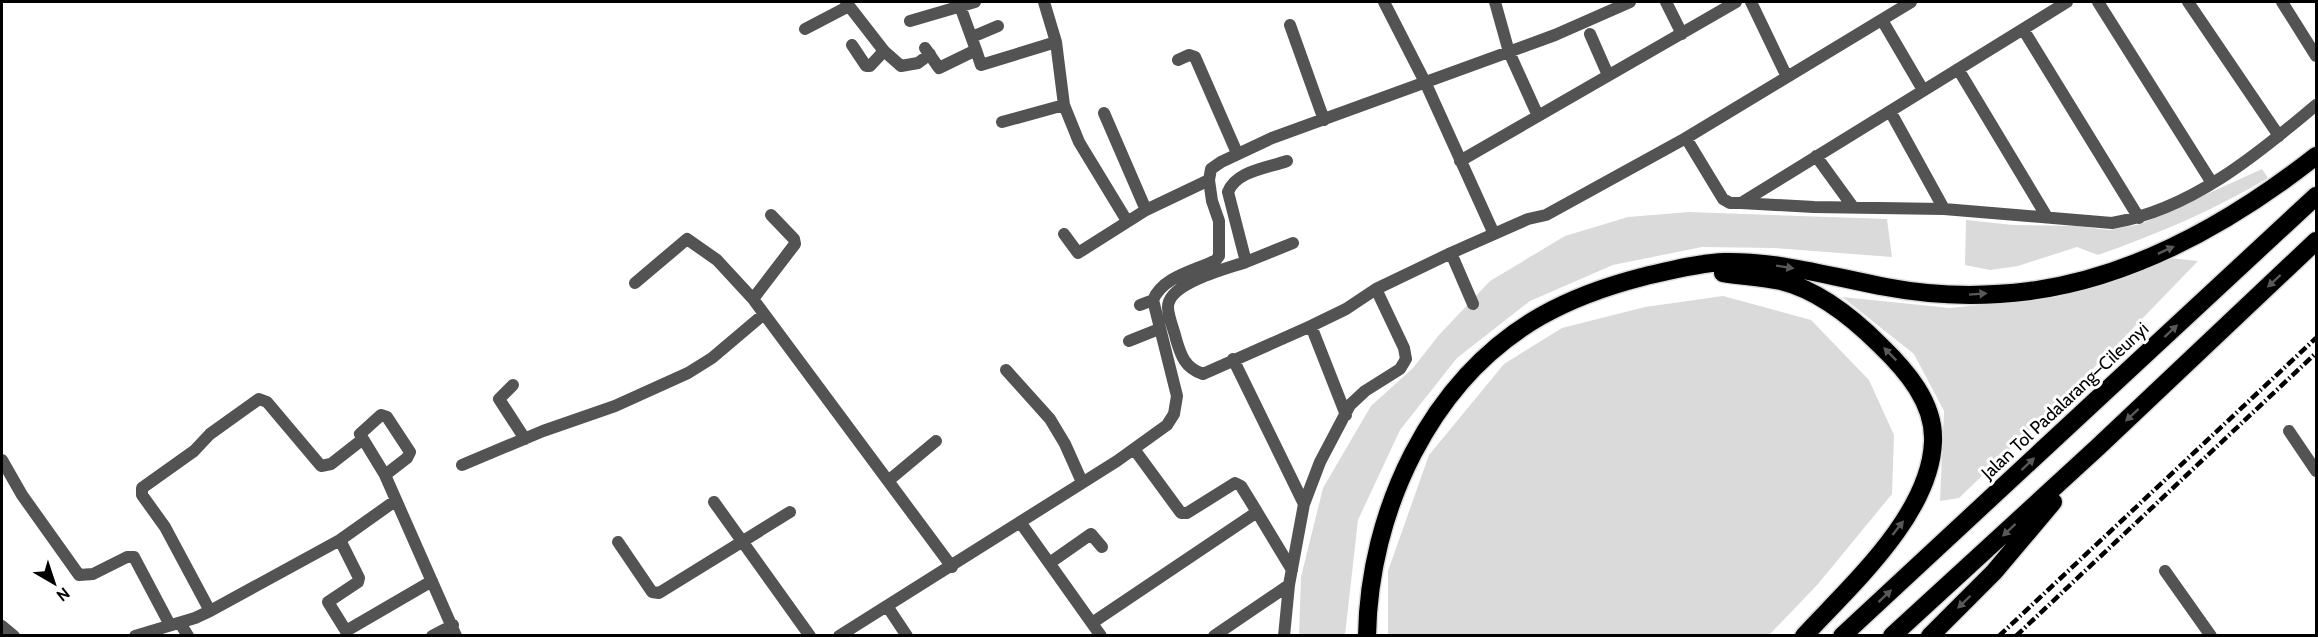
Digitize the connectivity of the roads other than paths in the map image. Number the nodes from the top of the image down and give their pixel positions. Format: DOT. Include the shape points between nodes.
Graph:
graph roads {
  1 [pos="975,2"];
  2 [pos="1044,2"];
  3 [pos="1384,2"];
  4 [pos="1496,2"];
  5 [pos="1630,2"];
  6 [pos="1665,2"];
  7 [pos="1736,2"];
  8 [pos="1751,2"];
  9 [pos="1911,2"];
  10 [pos="2067,2"];
  11 [pos="2098,2"];
  12 [pos="2188,2"];
  13 [pos="2282,2"];
  14 [pos="847,4"];
  15 [pos="960,6"];
  16 [pos="1882,20"];
  17 [pos="910,21"];
  18 [pos="1290,25"];
  19 [pos="998,26"];
  20 [pos="805,29"];
  21 [pos="2023,29"];
  22 [pos="1590,34"];
  23 [pos="1682,34"];
  24 [pos="972,38"];
  25 [pos="1056,42"];
  26 [pos="852,45"];
  27 [pos="976,50"];
  28 [pos="884,51"];
  29 [pos="1509,52"];
  30 [pos="2316,56"];
  31 [pos="1178,60"];
  32 [pos="1958,69"];
  33 [pos="1608,75"];
  34 [pos="1787,77"];
  35 [pos="1426,84"];
  36 [pos="1923,90"];
  37 [pos="1064,105"];
  38 [pos="2316,105"];
  39 [pos="1890,111"];
  40 [pos="1104,113"];
  41 [pos="1538,116"];
  42 [pos="1324,120"];
  43 [pos="1002,122"];
  44 [pos="2279,136"];
  45 [pos="1686,138"];
  46 [pos="1237,153"];
  47 [pos="1816,156"];
  48 [pos="2316,156"];
  49 [pos="1287,161"];
  50 [pos="1460,161"];
  51 [pos="1209,180"];
  52 [pos="2212,183"];
  53 [pos="2316,196"];
  54 [pos="1741,203"];
  55 [pos="1854,207"];
  56 [pos="1944,209"];
  57 [pos="1146,210"];
  58 [pos="771,215"];
  59 [pos="2047,217"];
  60 [pos="2139,218"];
  61 [pos="1127,221"];
  62 [pos="1064,234"];
  63 [pos="1494,234"];
  64 [pos="2316,241"];
  65 [pos="1293,243"];
  66 [pos="1451,253"];
  67 [pos="1246,262"];
  68 [pos="1685,268"];
  69 [pos="635,283"];
  70 [pos="1376,290"];
  71 [pos="753,299"];
  72 [pos="1153,300"];
  73 [pos="1473,304"];
  74 [pos="1140,305"];
  75 [pos="764,314"];
  76 [pos="1311,326"];
  77 [pos="1159,329"];
  78 [pos="1129,341"];
  79 [pos="1233,359"];
  80 [pos="1006,370"];
  81 [pos="513,385"];
  82 [pos="1346,416"];
  83 [pos="2289,431"];
  84 [pos="364,434"];
  85 [pos="525,439"];
  86 [pos="936,441"];
  87 [pos="2098,447"];
  88 [pos="1134,449"];
  89 [pos="2,460"];
  90 [pos="462,465"];
  91 [pos="2316,471"];
  92 [pos="388,473"];
  93 [pos="888,481"];
  94 [pos="1082,482"];
  95 [pos="395,501"];
  96 [pos="714,502"];
  97 [pos="1304,504"];
  98 [pos="790,512"];
  99 [pos="1257,512"];
  100 [pos="1020,522"];
  101 [pos="340,540"];
  102 [pos="618,542"];
  103 [pos="743,543"];
  104 [pos="1102,548"];
  105 [pos="1051,562"];
  106 [pos="952,567"];
  107 [pos="1292,570"];
  108 [pos="2165,571"];
  109 [pos="432,581"];
  110 [pos="1289,585"];
  111 [pos="887,606"];
  112 [pos="210,611"];
  113 [pos="1092,623"];
  114 [pos="175,624"];
  115 [pos="2,626"];
  116 [pos="454,630"];
  117 [pos="346,633"];
  118 [pos="14,636"];
  119 [pos="135,636"];
  120 [pos="188,636"];
  121 [pos="432,636"];
  122 [pos="810,636"];
  123 [pos="839,636"];
  124 [pos="908,636"];
  125 [pos="1101,636"];
  126 [pos="1214,636"];
  127 [pos="1284,636"];
  128 [pos="1367,636"];
  129 [pos="1804,636"];
  130 [pos="1842,636"];
  131 [pos="1892,636"];
  132 [pos="1930,636"];
  133 [pos="2211,636"];
  1 -- 15 [label="street"];
  2 -- 25 [label="street"];
  3 -- 35 [label="street"];
  4 -- 29 [label="street"];
  5 -- 29 [label="street"];
  6 -- 23 [label="street"];
  7 -- 23 [label="street"];
  8 -- 34 [label="street"];
  9 -- 16 [label="street"];
  10 -- 21 [label="street"];
  11 -- 52 [label="street"];
  12 -- 44 [label="street"];
  13 -- 30 [label="street"];
  14 -- 20 [label="street"];
  14 -- 28 [label="street"];
  15 -- 17 [label="street"];
  15 -- 24 [label="street"];
  16 -- 34 [label="street"];
  16 -- 36 [label="street"];
  18 -- 42 [label="street"];
  19 -- 24 [label="street"];
  21 -- 32 [label="street"];
  21 -- 60 [label="street"];
  22 -- 33 [label="street"];
  23 -- 33 [label="street"];
  24 -- 27 [label="street"];
  25 -- 27 [label="street" via="981,66"];
  25 -- 37 [label="street"];
  26 -- 28 [label="street" via="866,66"];
  27 -- 28 [label="street" via="939,68 927,51 918,63 904,67"];
  29 -- 35 [label="street"];
  29 -- 41 [label="street"];
  31 -- 46 [label="street" via="1189,55 1195,57"];
  32 -- 36 [label="street"];
  32 -- 59 [label="street"];
  33 -- 41 [label="street"];
  34 -- 45 [label="street"];
  35 -- 42 [label="street"];
  35 -- 50 [label="street"];
  36 -- 39 [label="street"];
  37 -- 43 [label="street"];
  37 -- 61 [label="street" via="1079,142"];
  38 -- 44 [label="street"];
  39 -- 47 [label="street"];
  39 -- 56 [label="street"];
  40 -- 57 [label="street"];
  41 -- 50 [label="street"];
  42 -- 46 [label="street"];
  44 -- 52 [label="street"];
  45 -- 54 [label="street" via="1723,200"];
  45 -- 63 [label="street" via="1546,215"];
  46 -- 51 [label="street" via="1211,170"];
  47 -- 54 [label="street"];
  47 -- 55 [label="street"];
  68 -- 48 [label="highway, one-way" via="1724,262 1782,266 1891,288 1964,295 2065,286 2158,254 2207,230"];
  49 -- 67 [label="street" via="1241,177 1228,192"];
  50 -- 63 [label="street"];
  51 -- 57 [label="street"];
  51 -- 72 [label="street" via="1219,221 1219,256 1166,284"];
  52 -- 60 [label="street"];
  130 -- 53 [label="highway, Jalan Tol Padalarang–Cileunyi, one-way"];
  54 -- 55 [label="street"];
  55 -- 56 [label="street"];
  56 -- 59 [label="street"];
  57 -- 61 [label="street"];
  58 -- 71 [label="street" via="795,244"];
  59 -- 60 [label="street" via="2112,223"];
  61 -- 62 [label="street" via="1078,253"];
  63 -- 66 [label="street"];
  64 -- 87 [label="highway, one-way"];
  65 -- 67 [label="street"];
  66 -- 70 [label="street"];
  66 -- 73 [label="street"];
  67 -- 79 [label="street" via="1183,286 1173,293 1168,306 1182,360 1195,372 1203,374"];
  68 -- 128 [label="highway" via="1595,290 1541,316 1503,342 1460,382 1423,435 1397,489 1378,543 1368,596"];
  129 -- 68 [label="highway, one-way" via="1865,570 1917,498 1933,442 1927,409 1899,363 1818,296 1783,282"];
  69 -- 71 [label="street" via="687,239 717,260"];
  70 -- 76 [label="street"];
  70 -- 82 [label="street" via="1406,359 1400,369 1350,405"];
  71 -- 75 [label="street"];
  72 -- 74 [label="street"];
  72 -- 77 [label="street"];
  75 -- 85 [label="street" via="688,373 615,406"];
  75 -- 93 [label="street"];
  76 -- 79 [label="street"];
  76 -- 82 [label="street"];
  77 -- 78 [label="street"];
  77 -- 88 [label="street" via="1177,396 1174,414 1160,431"];
  79 -- 97 [label="street"];
  80 -- 94 [label="street" via="1050,419"];
  81 -- 85 [label="street" via="499,400"];
  82 -- 97 [label="street" via="1320,462"];
  83 -- 91 [label="street"];
  84 -- 92 [label="street"];
  84 -- 92 [label="street" via="381,415 386,416 409,450 410,456"];
  84 -- 112 [label="street" via="331,464 321,466 267,402 259,399 142,488 142,495 165,527"];
  85 -- 90 [label="street"];
  86 -- 93 [label="street"];
  87 -- 131 [label="highway, one-way"];
  87 -- 132 [label="highway, one-way" via="1994,572"];
  88 -- 94 [label="street"];
  88 -- 99 [label="street" via="1181,513 1235,483"];
  89 -- 114 [label="street" via="79,575 93,574 134,557"];
  92 -- 95 [label="street"];
  93 -- 106 [label="street"];
  94 -- 100 [label="street"];
  95 -- 101 [label="street"];
  95 -- 109 [label="street"];
  96 -- 103 [label="street"];
  97 -- 107 [label="street"];
  98 -- 103 [label="street"];
  99 -- 107 [label="street"];
  99 -- 113 [label="street"];
  100 -- 105 [label="street"];
  100 -- 106 [label="street"];
  101 -- 112 [label="street"];
  101 -- 117 [label="street" via="359,579 328,602"];
  102 -- 103 [label="street" via="656,594"];
  103 -- 122 [label="street"];
  104 -- 105 [label="street" via="1091,534"];
  105 -- 113 [label="street"];
  106 -- 111 [label="street"];
  107 -- 110 [label="street"];
  108 -- 133 [label="street"];
  109 -- 116 [label="street"];
  109 -- 117 [label="street"];
  110 -- 126 [label="street"];
  110 -- 127 [label="street"];
  111 -- 123 [label="street"];
  111 -- 124 [label="street"];
  112 -- 114 [label="street"];
  113 -- 125 [label="street"];
  114 -- 119 [label="street"];
  114 -- 120 [label="street"];
  115 -- 118 [label="street"];
  116 -- 121 [label="street"];
}
